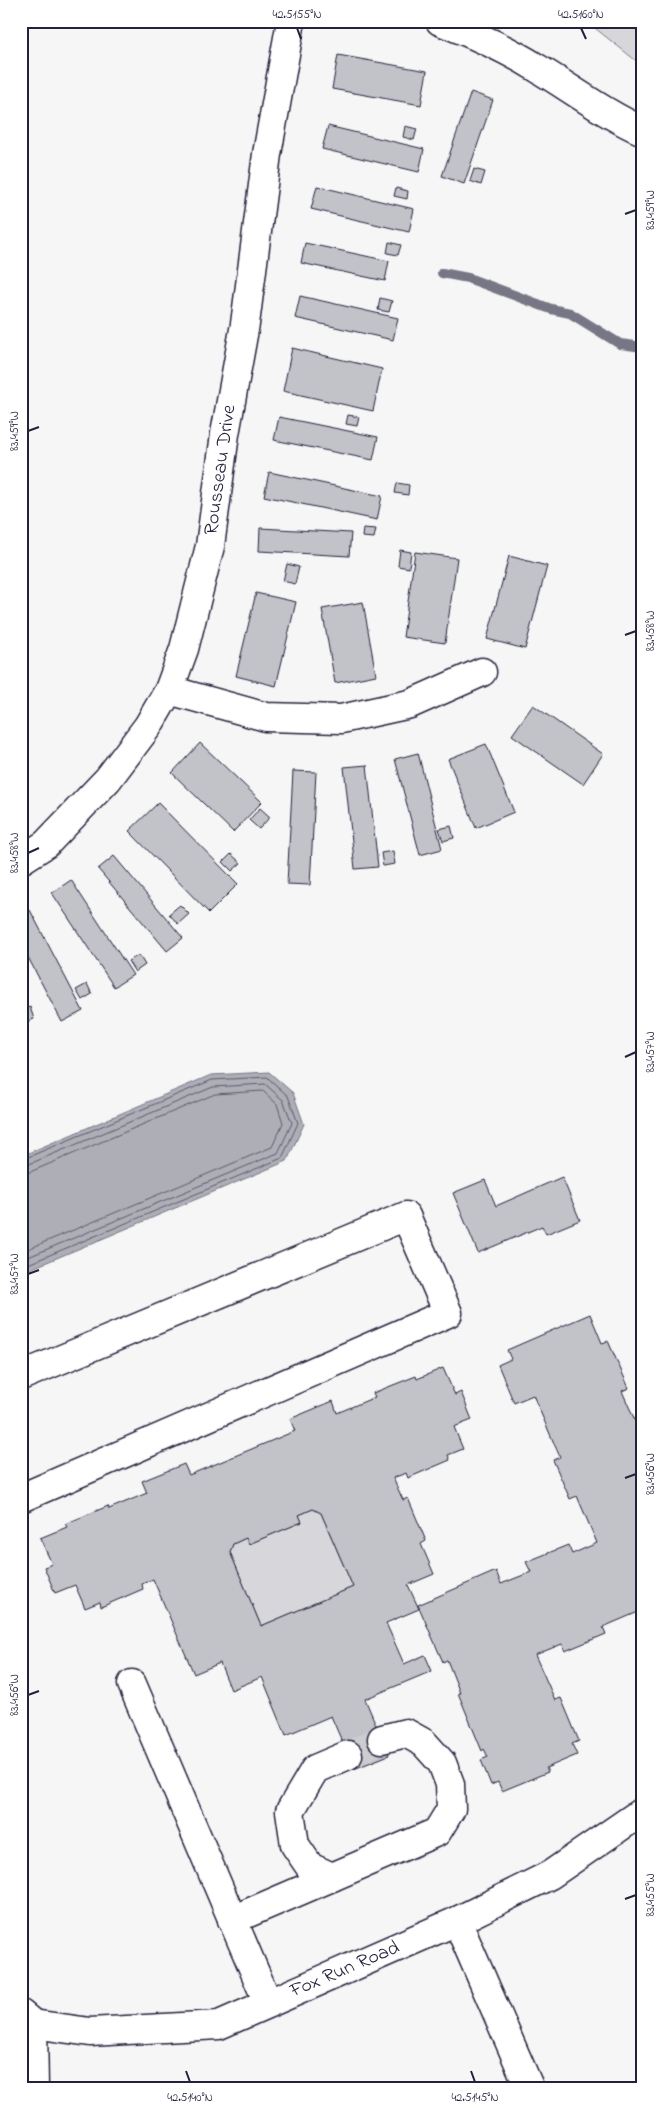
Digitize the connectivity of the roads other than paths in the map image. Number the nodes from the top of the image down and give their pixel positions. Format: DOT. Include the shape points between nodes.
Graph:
graph roads {
  1 [pos="291,21"];
  2 [pos="440,21"];
  3 [pos="643,131"];
  4 [pos="482,672"];
  5 [pos="169,690"];
  6 [pos="21,860"];
  7 [pos="21,1376"];
  8 [pos="21,1498"];
  9 [pos="132,1684"];
  10 [pos="382,1740"];
  11 [pos="348,1754"];
  12 [pos="643,1811"];
  13 [pos="332,1877"];
  14 [pos="232,1920"];
  15 [pos="458,1922"];
  16 [pos="268,2004"];
  17 [pos="27,2019"];
  18 [pos="34,2089"];
  19 [pos="530,2089"];
  1 -- 5 [label="street, Rousseau Drive" via="210,546 184,650"];
  2 -- 3 [label="street" via="471,33 535,67"];
  4 -- 5 [label="street" via="410,704 342,719 266,717"];
  5 -- 6 [label="street, Rousseau Drive" via="148,726 108,779 46,844"];
  7 -- 8 [label="street" via="406,1216 448,1313"];
  9 -- 14 [label="street"];
  10 -- 13 [label="street" via="406,1733 424,1743 442,1763 450,1784 451,1809 437,1832"];
  11 -- 13 [label="street" via="315,1769 290,1811 295,1845 310,1867"];
  12 -- 15 [label="street, Fox Run Road" via="550,1875"];
  13 -- 14 [label="street"];
  14 -- 16 [label="street"];
  15 -- 16 [label="street, Fox Run Road"];
  15 -- 19 [label="street"];
  16 -- 17 [label="street, Fox Run Road" via="219,2024 90,2032"];
  17 -- 18 [label="street"];
}
